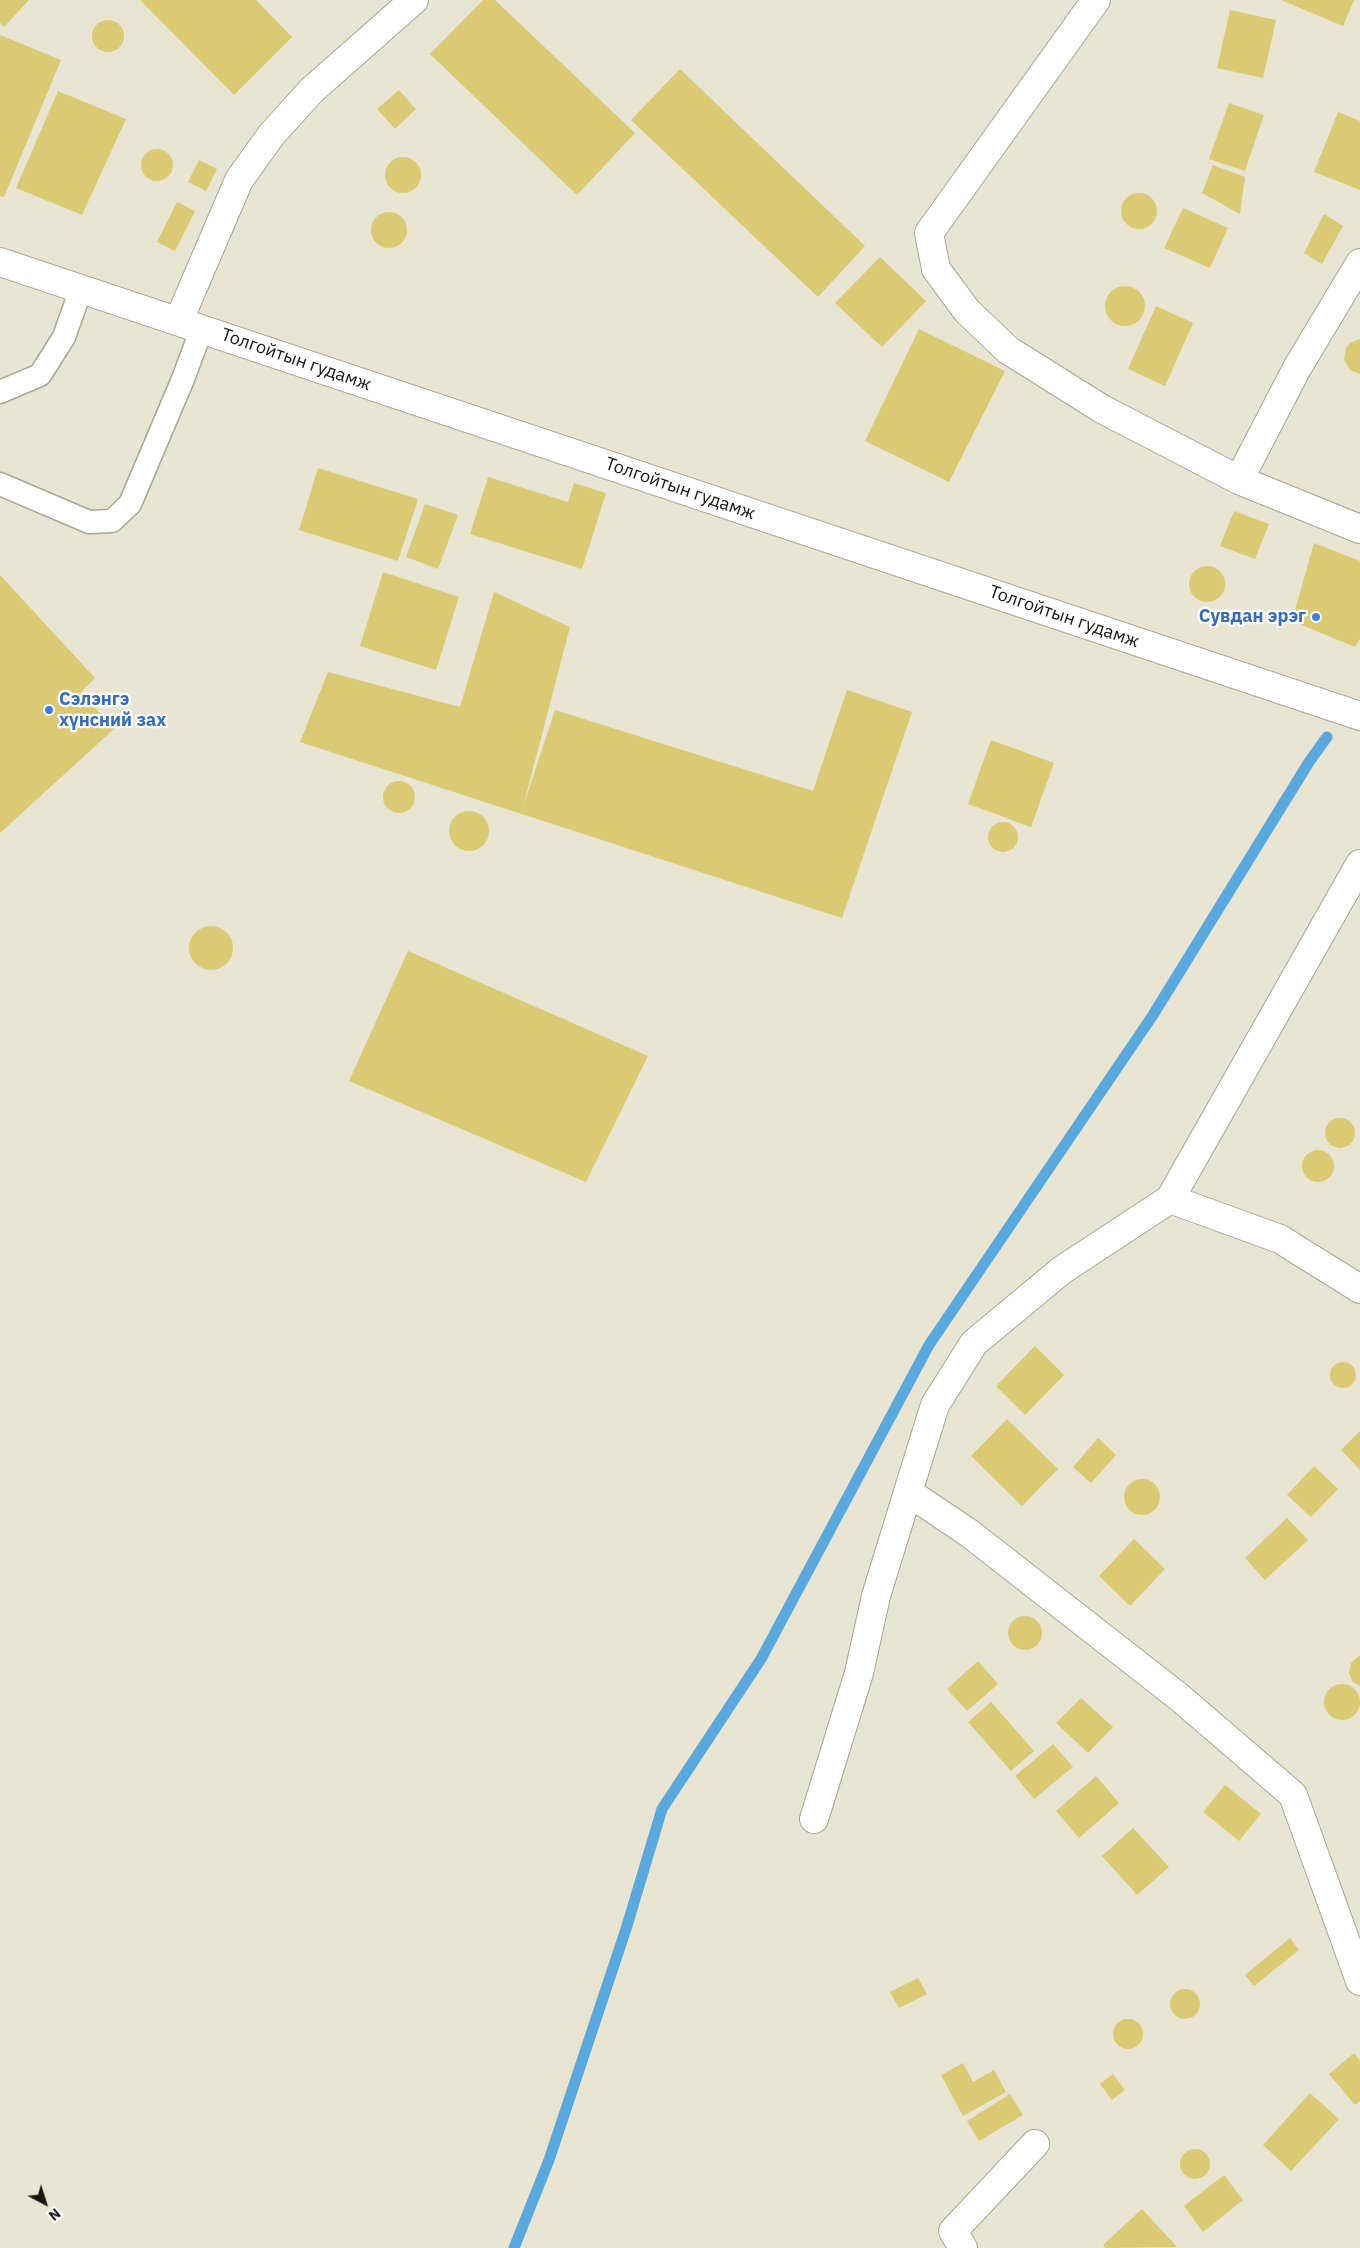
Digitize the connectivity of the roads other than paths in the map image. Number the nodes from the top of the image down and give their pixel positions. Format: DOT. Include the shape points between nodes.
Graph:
graph roads {
  1 [pos="414,0"];
  2 [pos="1096,0"];
  3 [pos="0,262"];
  4 [pos="1360,263"];
  5 [pos="82,289"];
  6 [pos="190,324"];
  7 [pos="0,392"];
  8 [pos="1239,480"];
  9 [pos="0,484"];
  10 [pos="1360,529"];
  11 [pos="1360,716"];
  12 [pos="1360,864"];
  13 [pos="1170,1199"];
  14 [pos="1360,1289"];
  15 [pos="908,1492"];
  16 [pos="814,1819"];
  17 [pos="1359,1975"];
  18 [pos="1035,2144"];
  19 [pos="963,2248"];
  1 -- 6 [label="street" via="312,90 272,134 239,180"];
  2 -- 8 [label="street" via="929,233 936,269 967,311 1008,350 1102,409"];
  3 -- 5 [label="street, Толгойтын гудамж"];
  4 -- 8 [label="street" via="1297,368"];
  5 -- 6 [label="street, Толгойтын гудамж"];
  5 -- 7 [label="lane" via="64,337 40,375"];
  6 -- 9 [label="lane" via="183,379 130,504 112,521 89,522"];
  6 -- 11 [label="street, Толгойтын гудамж"];
  8 -- 10 [label="street"];
  12 -- 13 [label="street"];
  13 -- 14 [label="street" via="1280,1239"];
  13 -- 15 [label="street" via="1062,1270 974,1343 935,1405"];
  15 -- 16 [label="street" via="876,1596 859,1673"];
  15 -- 17 [label="street" via="969,1533 1180,1696 1293,1795"];
  18 -- 19 [label="street" via="952,2231"];
}
